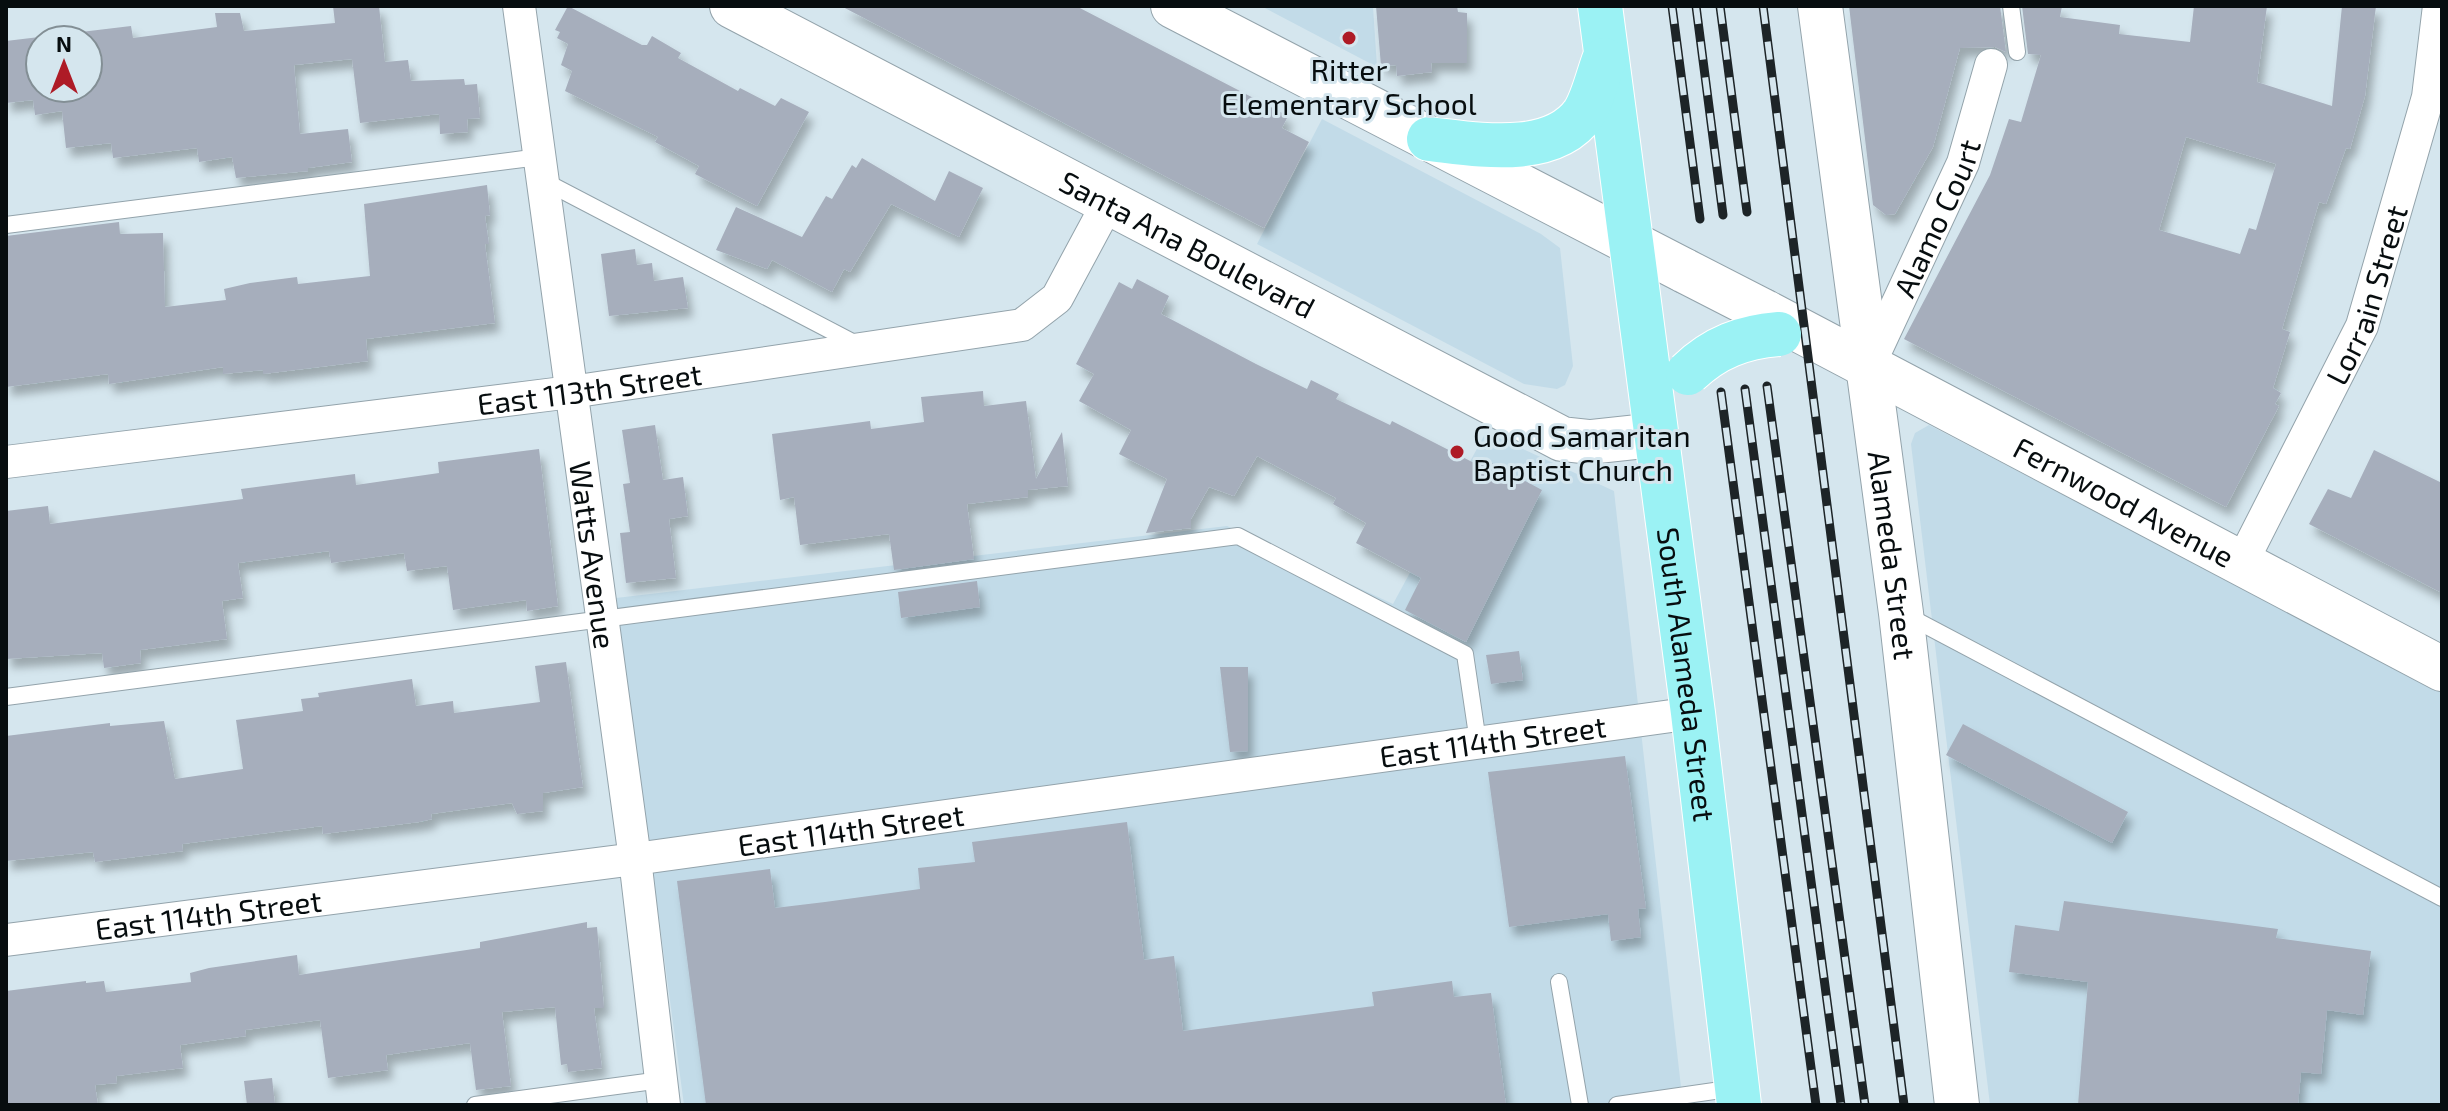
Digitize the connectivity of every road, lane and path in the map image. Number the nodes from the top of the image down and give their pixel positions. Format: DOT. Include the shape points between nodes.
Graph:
graph roads {
  1 [pos="519,6"];
  2 [pos="732,6"];
  3 [pos="1173,6"];
  4 [pos="1600,6"];
  5 [pos="1820,6"];
  6 [pos="2011,6"];
  7 [pos="2439,6"];
  8 [pos="1606,54"];
  9 [pos="2004,59"];
  10 [pos="1429,139"];
  11 [pos="541,168"];
  12 [pos="1108,203"];
  13 [pos="6,225"];
  14 [pos="1631,243"];
  15 [pos="1783,326"];
  16 [pos="865,348"];
  17 [pos="1869,365"];
  18 [pos="571,392"];
  19 [pos="1655,435"];
  20 [pos="6,462"];
  21 [pos="2241,564"];
  22 [pos="1901,613"];
  23 [pos="602,621"];
  24 [pos="2442,669"];
  25 [pos="6,697"];
  26 [pos="1693,713"];
  27 [pos="1478,742"];
  28 [pos="635,859"];
  29 [pos="2442,898"];
  30 [pos="6,940"];
  31 [pos="1559,982"];
  32 [pos="662,1092"];
  33 [pos="1738,1096"];
  34 [pos="475,1105"];
  35 [pos="1580,1105"];
  36 [pos="1617,1105"];
  37 [pos="1957,1105"];
  1 -- 11 [label="street, Watts Avenue"];
  2 -- 12 [label="street, Santa Ana Boulevard"];
  3 -- 10 [label="street"];
  4 -- 8 [label="main road, South Alameda Street"];
  5 -- 17 [label="street, Alameda Street"];
  6 -- 9 [label="lane"];
  7 -- 21 [label="street, Lorrain Street" via="2428,97 2362,326"];
  8 -- 10 [label="main road" via="1584,112 1567,131 1533,142 1491,146"];
  8 -- 14 [label="main road, South Alameda Street"];
  9 -- 17 [label="street, Alamo Court" via="1963,163"];
  10 -- 14 [label="street"];
  11 -- 13 [label="lane"];
  11 -- 16 [label="lane"];
  11 -- 18 [label="street, Watts Avenue"];
  12 -- 16 [label="street, East 113th Street" via="1057,298 1022,325"];
  12 -- 19 [label="street, Santa Ana Boulevard" via="1562,439 1590,442"];
  14 -- 15 [label="street, bridge"];
  14 -- 19 [label="main road, South Alameda Street"];
  15 -- 17 [label="street, Fernwood Avenue"];
  15 -- 19 [label="main road, bridge" via="1726,345 1688,373"];
  16 -- 18 [label="street, East 113th Street"];
  17 -- 21 [label="street, Fernwood Avenue"];
  17 -- 22 [label="street, Alameda Street"];
  18 -- 20 [label="street, East 113th Street"];
  18 -- 23 [label="street, Watts Avenue"];
  19 -- 26 [label="main road, South Alameda Street"];
  21 -- 24 [label="street, Fernwood Avenue"];
  22 -- 29 [label="lane"];
  22 -- 37 [label="street, Alameda Street"];
  23 -- 25 [label="lane"];
  23 -- 27 [label="lane" via="1238,536 1465,654"];
  23 -- 28 [label="street, Watts Avenue"];
  26 -- 27 [label="street, East 114th Street"];
  26 -- 33 [label="main road, South Alameda Street"];
  27 -- 28 [label="street, East 114th Street"];
  28 -- 30 [label="street, East 114th Street"];
  28 -- 32 [label="street, Watts Avenue"];
  31 -- 35 [label="lane"];
  32 -- 34 [label="lane"];
  33 -- 36 [label="lane"];
}
